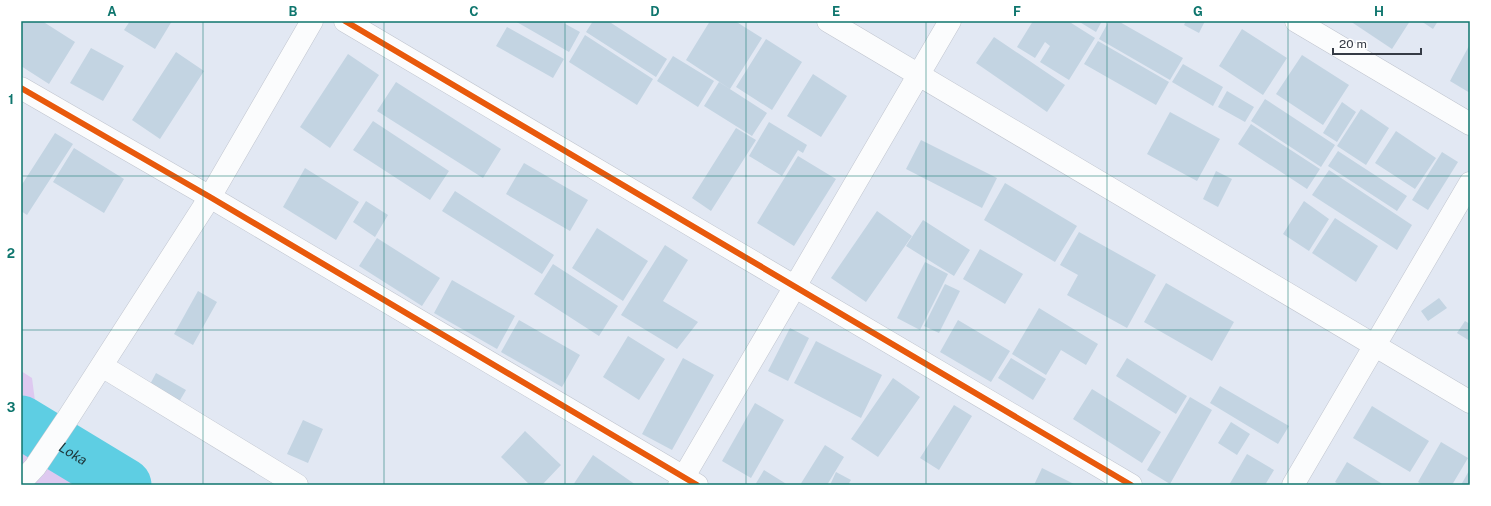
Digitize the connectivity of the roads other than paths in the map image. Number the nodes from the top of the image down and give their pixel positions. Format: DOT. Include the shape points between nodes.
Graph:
graph roads {
  1 [pos="312,21"];
  2 [pos="345,21"];
  3 [pos="828,21"];
  4 [pos="950,21"];
  5 [pos="1296,21"];
  6 [pos="919,76"];
  7 [pos="21,88"];
  8 [pos="1470,124"];
  9 [pos="1470,183"];
  10 [pos="210,197"];
  11 [pos="795,286"];
  12 [pos="1375,345"];
  13 [pos="102,366"];
  14 [pos="1470,402"];
  15 [pos="28,475"];
  16 [pos="686,482"];
  17 [pos="297,485"];
  18 [pos="1131,485"];
  19 [pos="1293,485"];
  1 -- 10 [label="street"];
  2 -- 11 [label="street"];
  3 -- 6 [label="street"];
  4 -- 6 [label="street"];
  5 -- 8 [label="street"];
  6 -- 11 [label="street"];
  6 -- 12 [label="street"];
  7 -- 10 [label="street"];
  9 -- 12 [label="street"];
  10 -- 13 [label="street"];
  10 -- 16 [label="street"];
  11 -- 16 [label="street"];
  11 -- 18 [label="street"];
  12 -- 14 [label="street"];
  12 -- 19 [label="street"];
  13 -- 15 [label="street"];
  13 -- 17 [label="street"];
}
